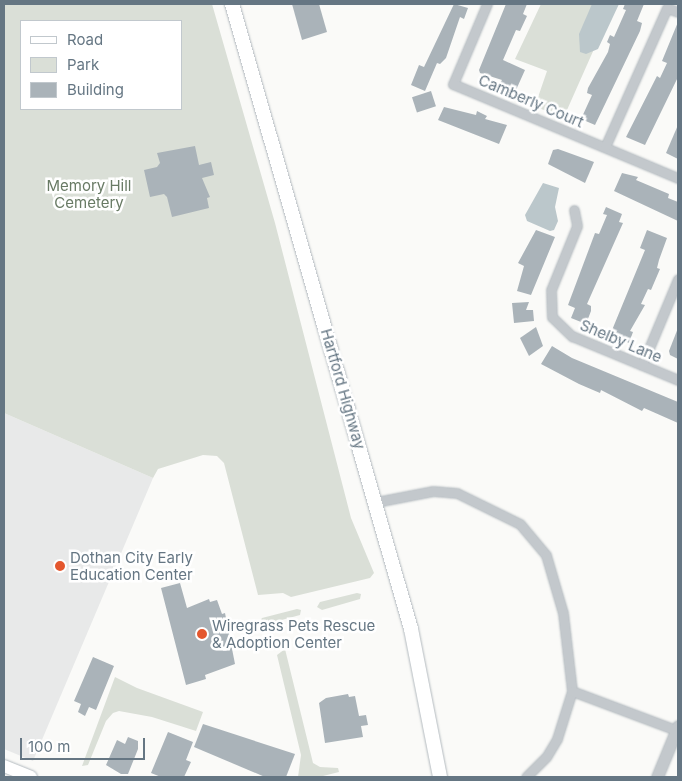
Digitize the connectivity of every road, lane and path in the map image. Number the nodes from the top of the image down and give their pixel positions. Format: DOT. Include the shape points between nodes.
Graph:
graph roads {
  1 [pos="232,4"];
  2 [pos="487,4"];
  3 [pos="678,12"];
  4 [pos="606,147"];
  5 [pos="678,178"];
  6 [pos="574,210"];
  7 [pos="678,278"];
  8 [pos="642,365"];
  9 [pos="678,380"];
  10 [pos="376,502"];
  11 [pos="572,691"];
  12 [pos="677,728"];
  13 [pos="4,766"];
  14 [pos="31,777"];
  15 [pos="440,777"];
  16 [pos="526,777"];
  17 [pos="656,777"];
  1 -- 10 [label="main road, Hartford Highway"];
  2 -- 4 [label="street, Camberly Court" via="453,84"];
  3 -- 4 [label="street" via="667,8"];
  4 -- 5 [label="street, Camberly Court"];
  6 -- 8 [label="street, Shelby Lane" via="577,226 551,290 552,317 572,336"];
  7 -- 8 [label="street"];
  8 -- 9 [label="street, Shelby Lane"];
  10 -- 11 [label="street" via="446,490 478,501 529,531 546,555 559,595 570,652"];
  10 -- 15 [label="main road, Hartford Highway" via="411,629"];
  11 -- 12 [label="street"];
  11 -- 16 [label="street" via="556,739 546,757"];
  12 -- 17 [label="street"];
  13 -- 14 [label="main road"];
}
